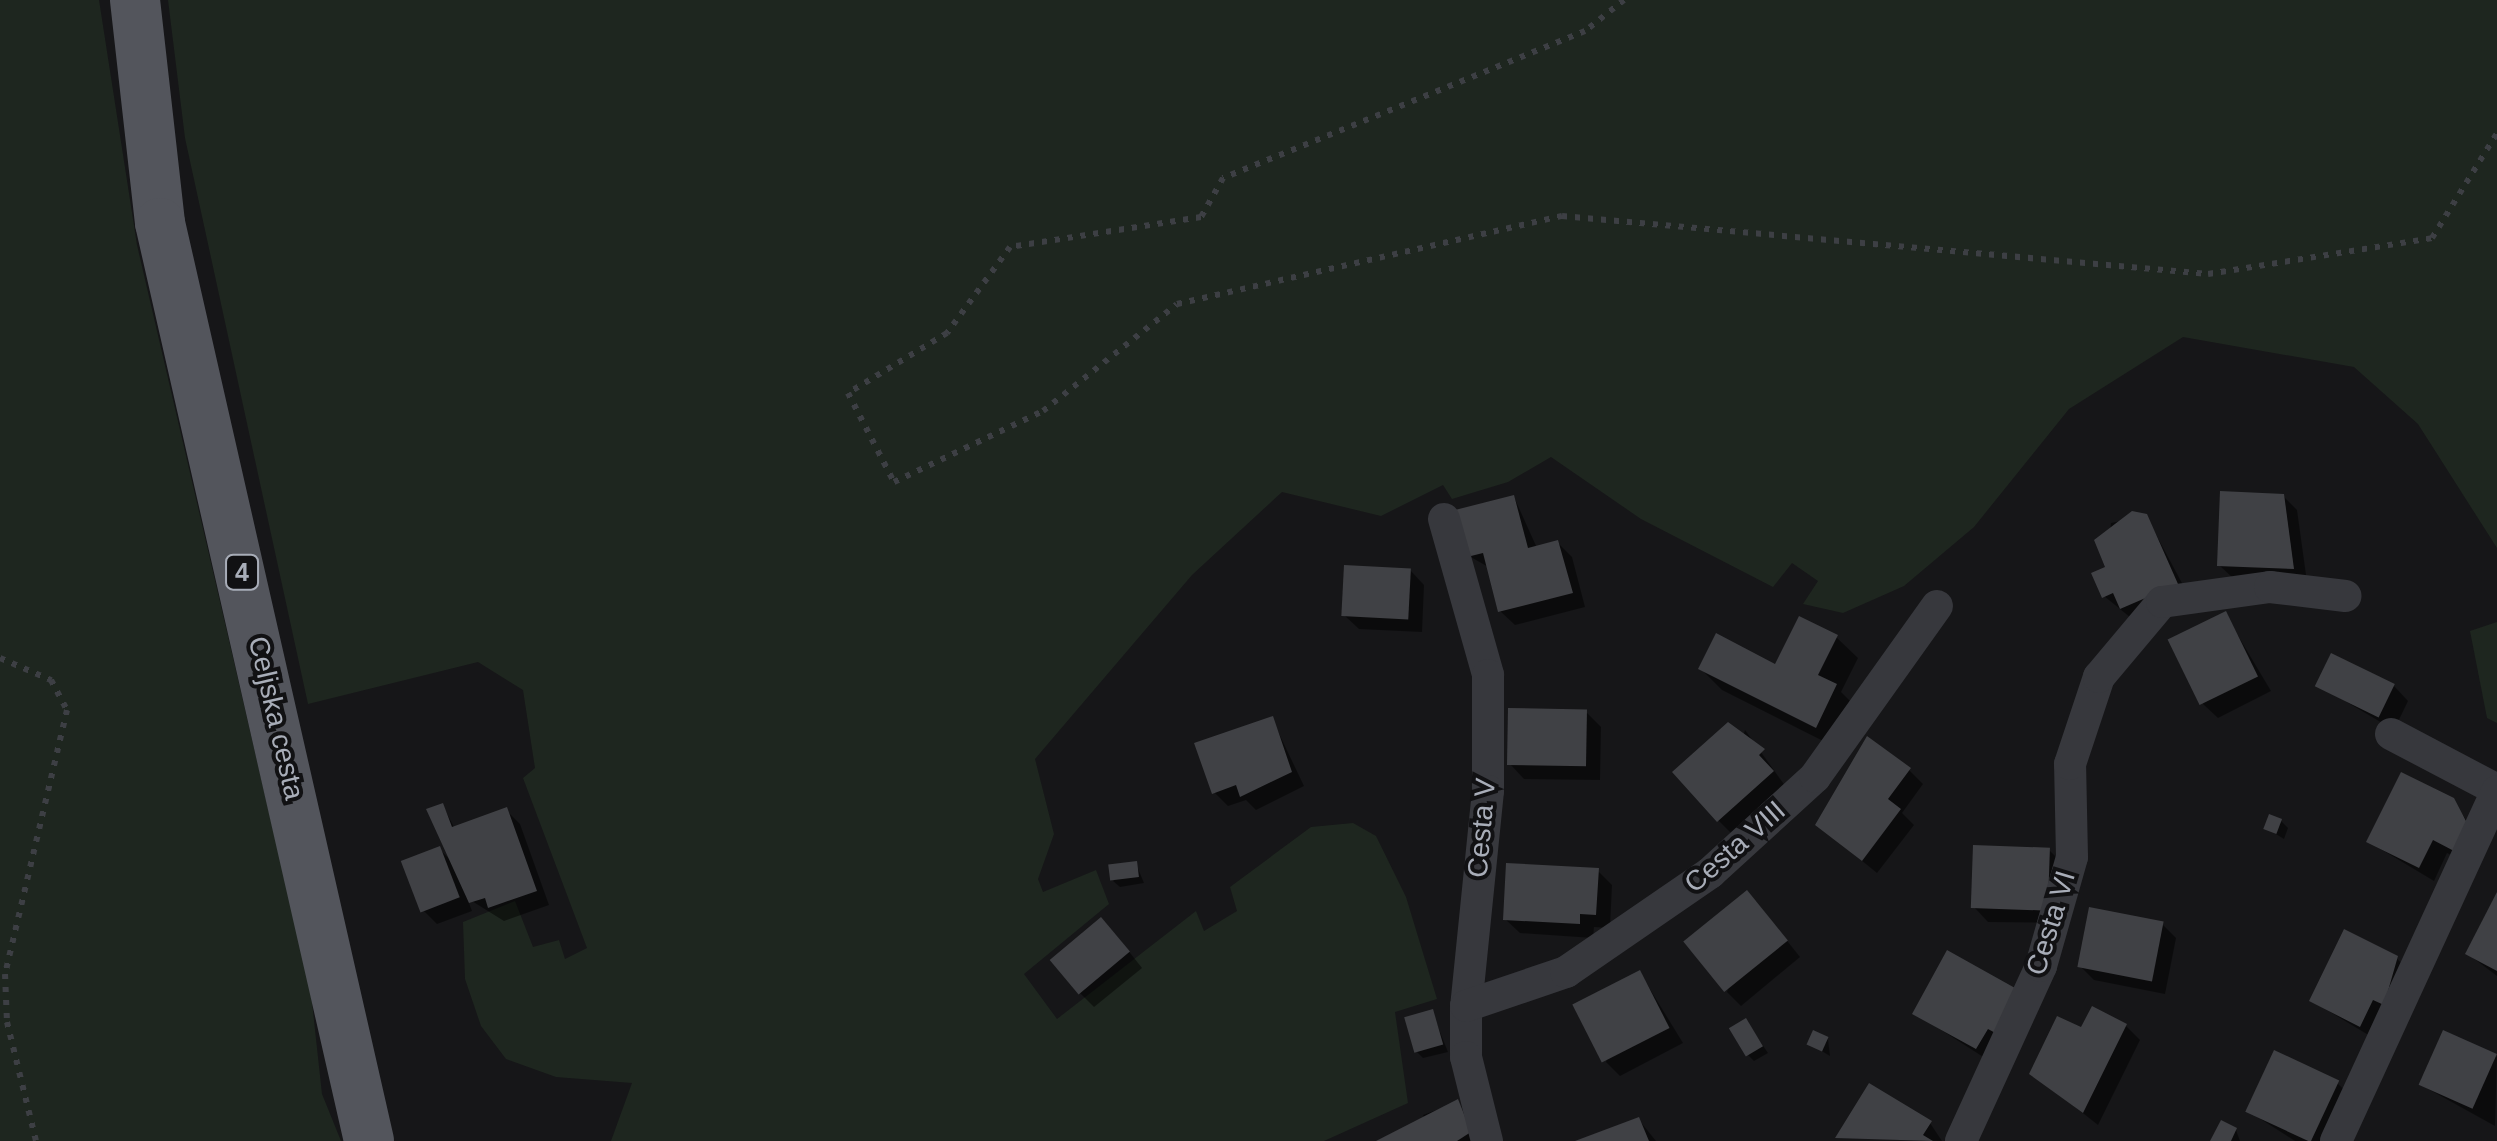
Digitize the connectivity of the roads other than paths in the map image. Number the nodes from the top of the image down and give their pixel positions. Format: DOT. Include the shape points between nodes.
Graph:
graph roads {
  1 [pos="135,0"];
  2 [pos="1444,519"];
  3 [pos="2345,596"];
  4 [pos="1937,606"];
  5 [pos="2391,734"];
  6 [pos="2497,791"];
  7 [pos="1466,1006"];
  8 [pos="369,1141"];
  9 [pos="1488,1141"];
  10 [pos="1961,1141"];
  11 [pos="2336,1141"];
  1 -- 8 [label="main road, Celjska cesta / 4" via="160,223"];
  2 -- 7 [label="street, Cesta V" via="1488,675 1488,790"];
  3 -- 10 [label="street, Cesta VI" via="2270,587 2162,602 2100,677 2070,764 2072,857 2041,966"];
  4 -- 7 [label="street, Cesta VIII" via="1815,777 1710,873 1566,972"];
  5 -- 6 [label="street"];
  6 -- 11 [label="street"];
  7 -- 9 [label="street, Cesta V" via="1466,1057"];
}
